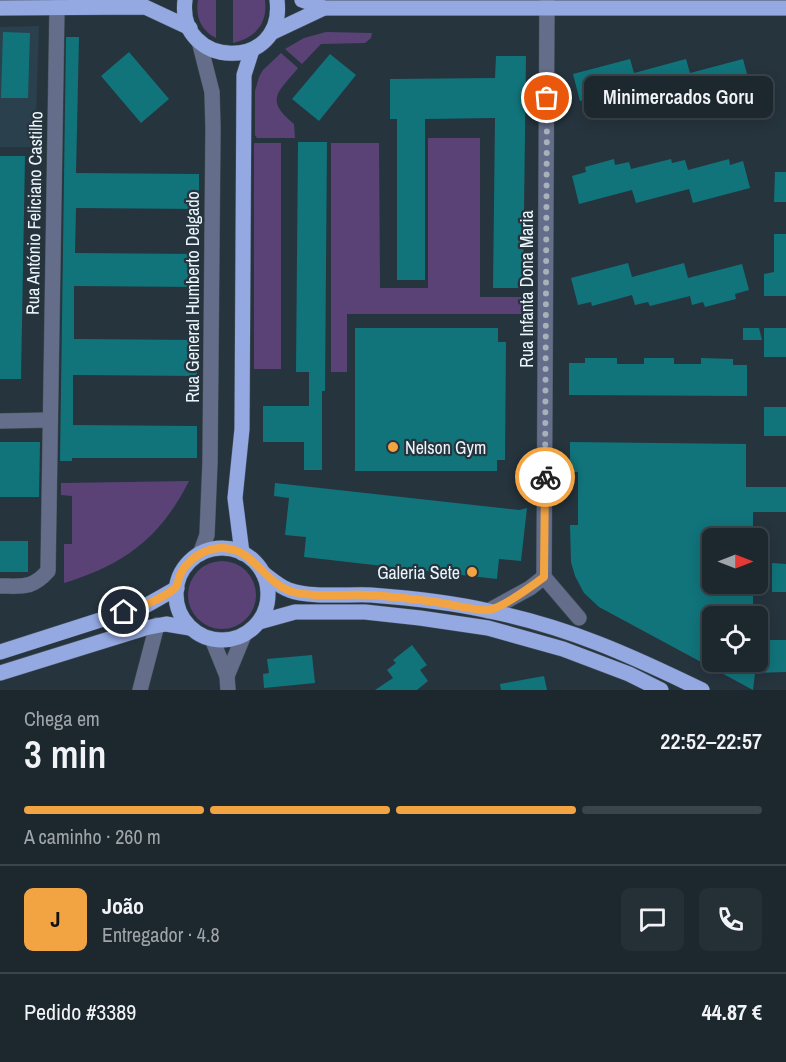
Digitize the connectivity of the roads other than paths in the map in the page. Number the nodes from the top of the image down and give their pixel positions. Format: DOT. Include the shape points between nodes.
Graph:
graph roads {
  1 [pos="185,0"];
  2 [pos="277,0"];
  3 [pos="302,0"];
  4 [pos="152,3"];
  5 [pos="547,4"];
  6 [pos="57,7"];
  7 [pos="0,8"];
  8 [pos="324,8"];
  9 [pos="786,8"];
  10 [pos="190,28"];
  11 [pos="271,33"];
  12 [pos="199,41"];
  13 [pos="252,50"];
  14 [pos="50,420"];
  15 [pos="0,421"];
  16 [pos="242,553"];
  17 [pos="200,554"];
  18 [pos="263,573"];
  19 [pos="544,577"];
  20 [pos="0,586"];
  21 [pos="177,588"];
  22 [pos="488,610"];
  23 [pos="579,618"];
  24 [pos="259,622"];
  25 [pos="157,625"];
  26 [pos="190,628"];
  27 [pos="244,634"];
  28 [pos="212,639"];
  29 [pos="0,652"];
  30 [pos="0,673"];
  31 [pos="227,683"];
  32 [pos="140,690"];
  33 [pos="661,690"];
  34 [pos="702,690"];
  1 -- 10 [label="main road"];
  2 -- 11 [label="main road"];
  3 -- 8 [label="main road"];
  4 -- 6 [label="main road"];
  4 -- 10 [label="main road"];
  5 -- 8 [label="main road"];
  5 -- 9 [label="main road"];
  5 -- 19 [label="street, Rua Infanta Dona Maria"];
  6 -- 7 [label="main road"];
  6 -- 14 [label="street, Rua António Feliciano Castilho"];
  8 -- 11 [label="main road"];
  10 -- 12 [label="main road"];
  11 -- 13 [label="main road"];
  12 -- 13 [label="main road" via="224,54"];
  12 -- 17 [label="street, Rua General Humberto Delgado" via="212,92 213,128 210,462 207,535"];
  13 -- 16 [label="main road" via="244,75 242,405 235,498"];
  14 -- 15 [label="street"];
  14 -- 20 [label="street, Rua António Feliciano Castilho" via="48,571 29,586"];
  16 -- 17 [label="main road" via="221,548"];
  16 -- 18 [label="main road"];
  17 -- 21 [label="main road" via="184,568"];
  18 -- 22 [label="main road" via="289,590 304,594 371,595"];
  18 -- 24 [label="main road" via="267,603"];
  19 -- 22 [label="street"];
  19 -- 23 [label="street"];
  21 -- 26 [label="main road" via="178,608"];
  21 -- 29 [label="main road" via="147,605"];
  22 -- 34 [label="main road" via="603,644"];
  24 -- 27 [label="main road"];
  24 -- 33 [label="main road" via="295,612 365,612 488,628 563,649"];
  25 -- 26 [label="main road"];
  25 -- 30 [label="main road"];
  25 -- 32 [label="street"];
  26 -- 28 [label="main road"];
  27 -- 28 [label="main road" via="234,639"];
  27 -- 31 [label="street"];
  28 -- 31 [label="street"];
}
